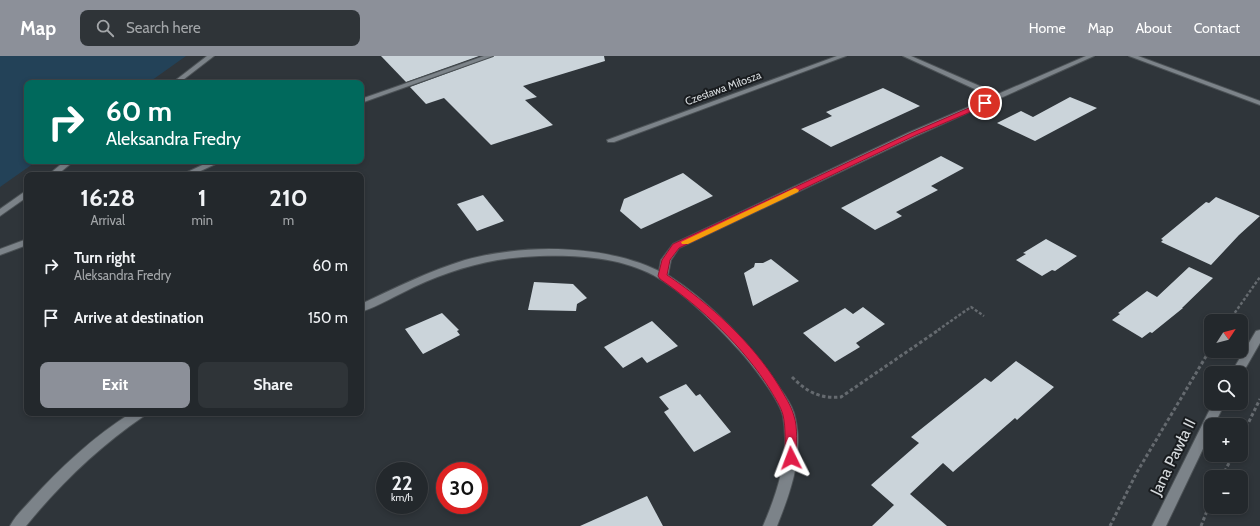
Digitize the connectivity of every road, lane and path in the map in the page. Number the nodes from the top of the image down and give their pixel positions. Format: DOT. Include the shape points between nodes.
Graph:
graph roads {
  1 [pos="211,56"];
  2 [pos="490,56"];
  3 [pos="843,56"];
  4 [pos="906,56"];
  5 [pos="1091,56"];
  6 [pos="1132,56"];
  7 [pos="179,80"];
  8 [pos="999,97"];
  9 [pos="364,100"];
  10 [pos="1260,103"];
  11 [pos="611,140"];
  12 [pos="66,164"];
  13 [pos="211,164"];
  14 [pos="56,172"];
  15 [pos="192,172"];
  16 [pos="24,196"];
  17 [pos="0,214"];
  18 [pos="24,243"];
  19 [pos="0,252"];
  20 [pos="663,276"];
  21 [pos="1260,277"];
  22 [pos="364,307"];
  23 [pos="1234,314"];
  24 [pos="984,316"];
  25 [pos="1260,334"];
  26 [pos="1205,358"];
  27 [pos="1241,366"];
  28 [pos="791,376"];
  29 [pos="1260,399"];
  30 [pos="1216,410"];
  31 [pos="135,416"];
  32 [pos="1248,424"];
  33 [pos="1206,514"];
  34 [pos="17,526"];
  35 [pos="770,526"];
  36 [pos="1110,526"];
  37 [pos="1159,526"];
  38 [pos="1201,526"];
  1 -- 7 [label="street"];
  2 -- 9 [label="street"];
  3 -- 11 [label="street, Czesława Miłosza"];
  4 -- 8 [label="street"];
  5 -- 8 [label="street"];
  6 -- 10 [label="street"];
  8 -- 20 [label="street" via="914,134 676,246 666,260"];
  12 -- 14 [label="street"];
  13 -- 15 [label="street"];
  16 -- 17 [label="street"];
  18 -- 19 [label="street"];
  20 -- 22 [label="street" via="614,259 585,255 545,253 498,256 432,275"];
  20 -- 35 [label="street" via="687,293 744,346 764,371 789,416 791,458 785,489"];
  21 -- 23 [label="path"];
  24 -- 28 [label="path" via="971,307 842,397 829,399 816,395 800,386"];
  25 -- 27 [label="street"];
  26 -- 36 [label="path" via="1137,472"];
  29 -- 32 [label="path"];
  30 -- 37 [label="street, Jana Pawła II"];
  31 -- 34 [label="street" via="80,458 38,500"];
  33 -- 38 [label="path"];
}
